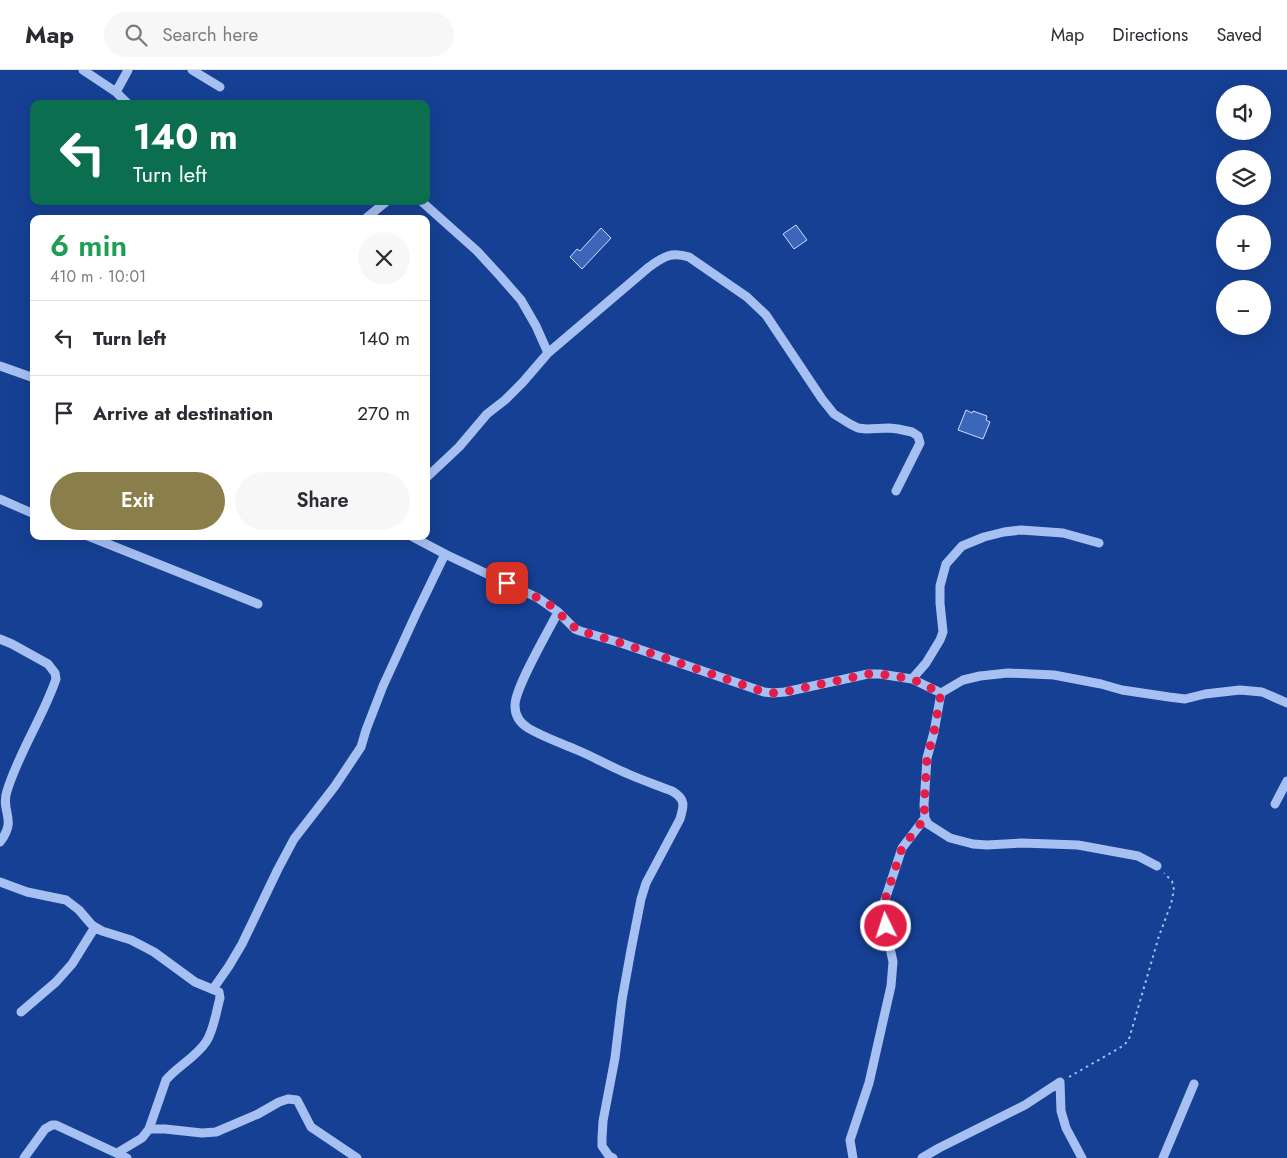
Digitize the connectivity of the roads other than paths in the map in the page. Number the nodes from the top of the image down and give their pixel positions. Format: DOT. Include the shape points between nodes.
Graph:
graph roads {
  1 [pos="83,70"];
  2 [pos="128,70"];
  3 [pos="192,70"];
  4 [pos="220,87"];
  5 [pos="116,92"];
  6 [pos="124,100"];
  7 [pos="382,205"];
  8 [pos="425,205"];
  9 [pos="369,215"];
  10 [pos="548,353"];
  11 [pos="0,366"];
  12 [pos="30,377"];
  13 [pos="430,474"];
  14 [pos="896,491"];
  15 [pos="0,499"];
  16 [pos="30,512"];
  17 [pos="98,540"];
  18 [pos="419,540"];
  19 [pos="1099,543"];
  20 [pos="446,554"];
  21 [pos="258,604"];
  22 [pos="558,612"];
  23 [pos="0,639"];
  24 [pos="912,679"];
  25 [pos="941,693"];
  26 [pos="1287,703"];
  27 [pos="1287,781"];
  28 [pos="1275,804"];
  29 [pos="925,818"];
  30 [pos="0,842"];
  31 [pos="1157,866"];
  32 [pos="0,882"];
  33 [pos="95,927"];
  34 [pos="212,989"];
  35 [pos="21,1012"];
  36 [pos="1194,1084"];
  37 [pos="149,1129"];
  38 [pos="117,1152"];
  39 [pos="24,1158"];
  40 [pos="127,1158"];
  41 [pos="357,1158"];
  42 [pos="613,1158"];
  43 [pos="853,1158"];
  44 [pos="922,1158"];
  45 [pos="1082,1158"];
  46 [pos="1163,1158"];
  1 -- 5 [label="street"];
  2 -- 5 [label="street"];
  3 -- 4 [label="street"];
  5 -- 6 [label="street"];
  7 -- 9 [label="street"];
  8 -- 10 [label="street" via="477,251 521,300"];
  10 -- 13 [label="street"];
  10 -- 14 [label="street" via="662,258 671,254 689,257 747,297 766,315 834,414 858,428 898,429 918,436 920,443"];
  11 -- 12 [label="street"];
  15 -- 16 [label="street"];
  17 -- 21 [label="street"];
  18 -- 20 [label="street"];
  19 -- 24 [label="street" via="1063,533 1021,530 984,537 962,546 946,564 940,586 940,640"];
  20 -- 22 [label="street" via="538,598"];
  20 -- 34 [label="street" via="383,686 361,747 294,839 242,944"];
  22 -- 24 [label="street" via="584,633 764,692 784,692 868,674"];
  22 -- 42 [label="street" via="518,693 515,703 520,721 540,734 672,791 683,801 680,819 646,883 630,950 602,1138 602,1146"];
  23 -- 30 [label="street" via="48,664 56,679 6,794 8,828"];
  24 -- 25 [label="street"];
  25 -- 26 [label="street" via="963,680 1008,673 1054,676 1169,698 1240,690 1262,692"];
  25 -- 29 [label="street" via="927,758"];
  27 -- 28 [label="street"];
  29 -- 31 [label="street" via="928,824 950,838 973,844 1078,845 1138,856"];
  29 -- 43 [label="street" via="902,848 882,909 893,962 891,986 869,1083 850,1140"];
  32 -- 33 [label="street" via="27,892 66,900"];
  33 -- 34 [label="street" via="146,948 194,982"];
  33 -- 35 [label="street" via="72,964"];
  34 -- 37 [label="street" via="219,992 220,998 210,1035 197,1052 166,1080"];
  36 -- 46 [label="street"];
  37 -- 38 [label="street" via="142,1138"];
  37 -- 41 [label="street" via="216,1132 284,1100 293,1099 302,1108 311,1127"];
  38 -- 39 [label="street" via="52,1125 44,1129"];
  38 -- 40 [label="street"];
  44 -- 45 [label="street" via="1025,1105 1060,1082 1061,1111"];
}
